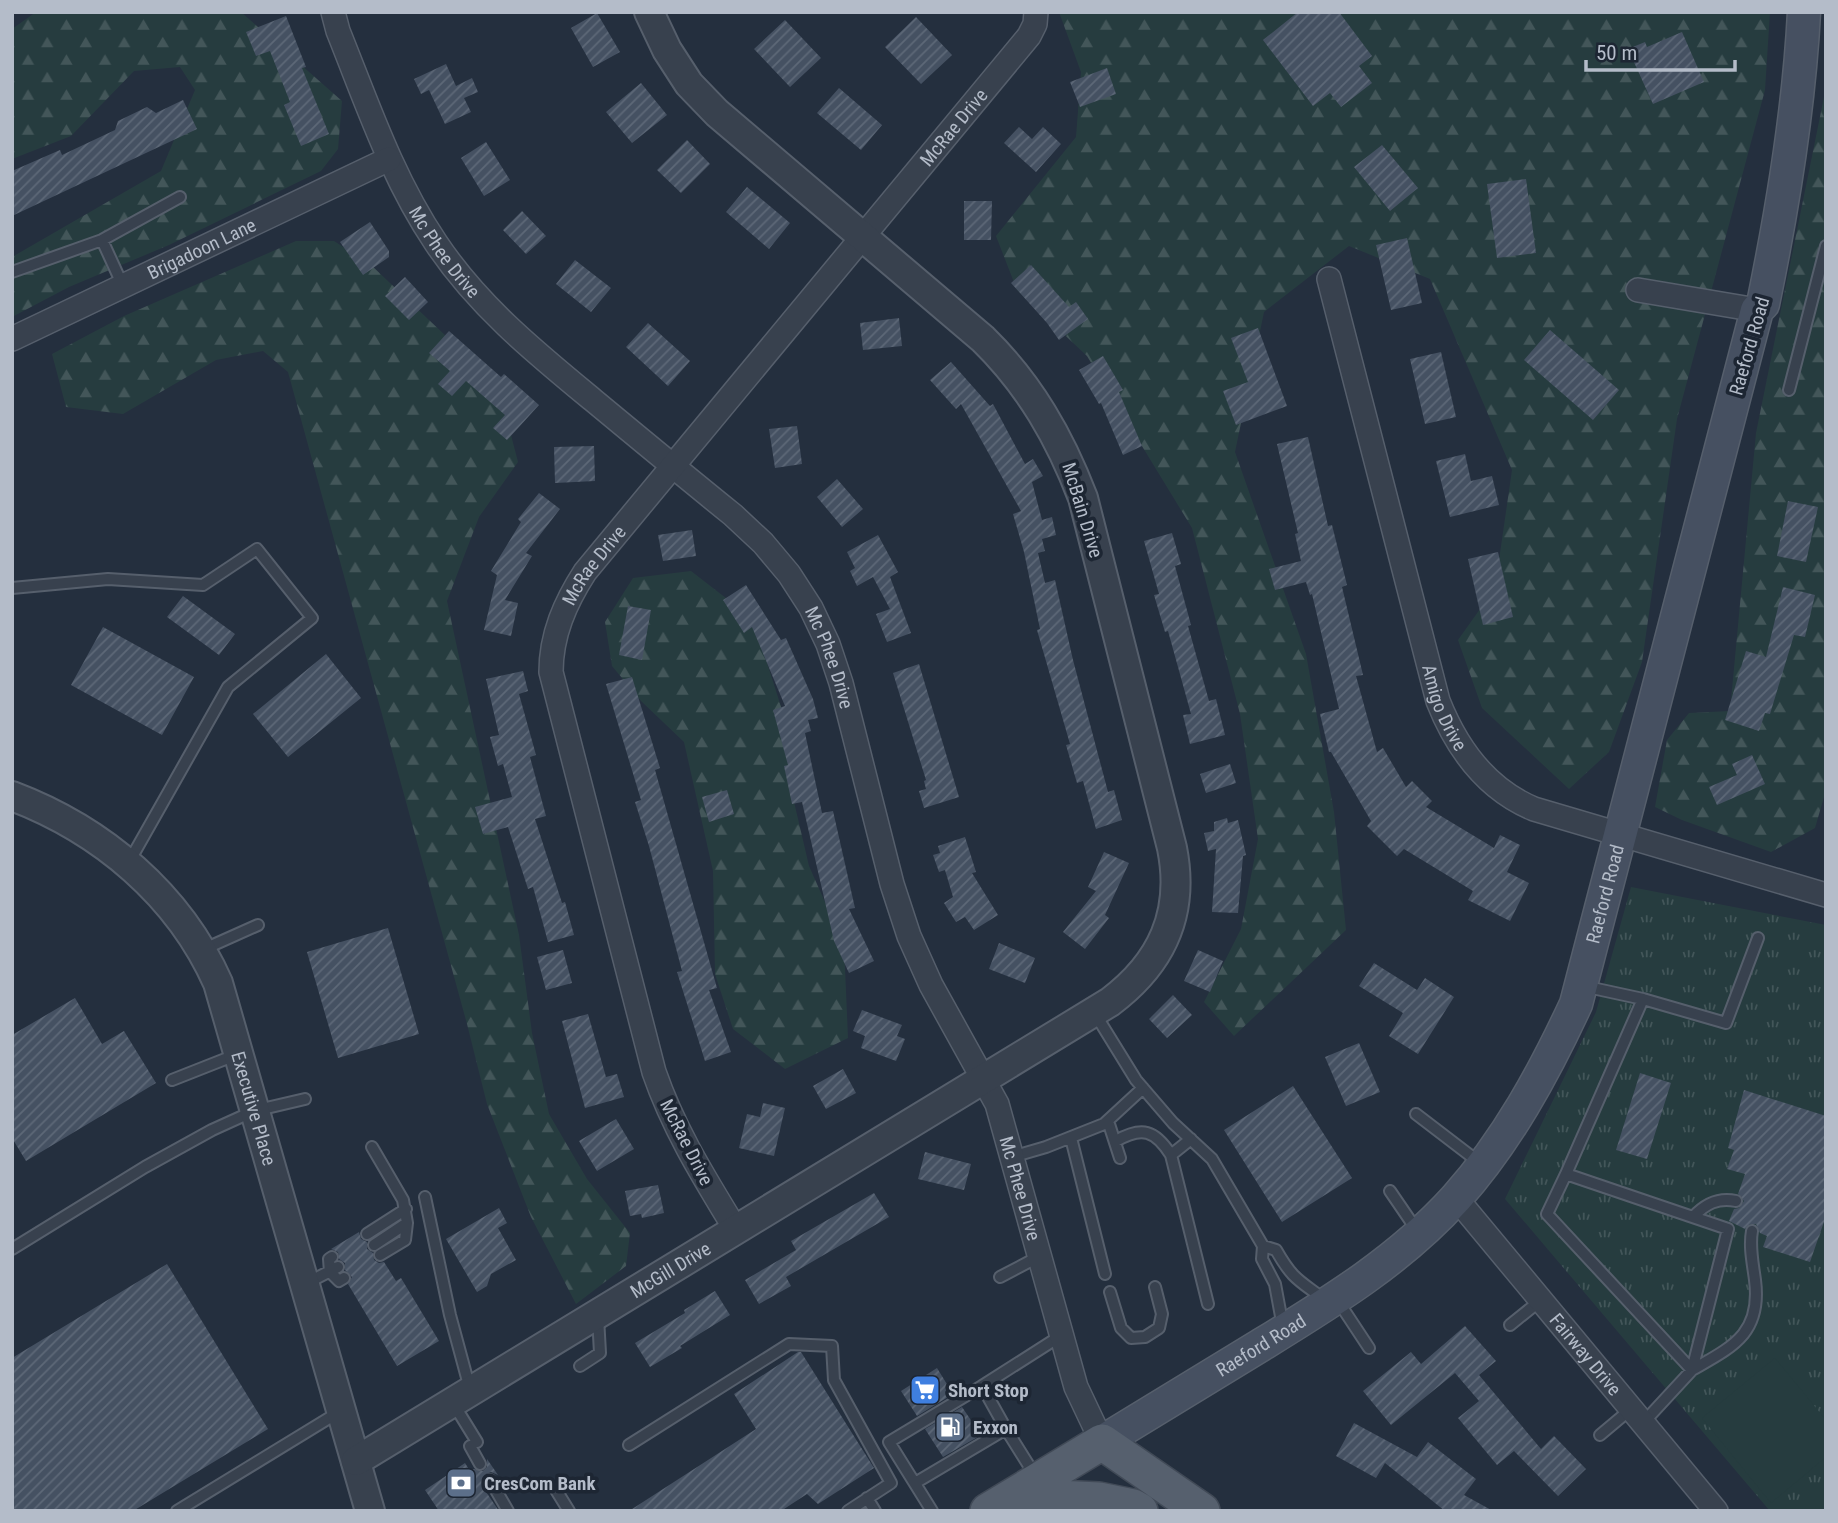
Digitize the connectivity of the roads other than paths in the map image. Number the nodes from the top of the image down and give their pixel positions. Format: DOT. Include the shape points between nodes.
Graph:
graph roads {
  1 [pos="333,12"];
  2 [pos="649,12"];
  3 [pos="1036,12"];
  4 [pos="1804,12"];
  5 [pos="389,159"];
  6 [pos="180,197"];
  7 [pos="863,237"];
  8 [pos="102,240"];
  9 [pos="1826,246"];
  10 [pos="12,272"];
  11 [pos="1329,279"];
  12 [pos="123,286"];
  13 [pos="1638,290"];
  14 [pos="1757,310"];
  15 [pos="12,339"];
  16 [pos="1789,390"];
  17 [pos="673,466"];
  18 [pos="12,588"];
  19 [pos="12,796"];
  20 [pos="1621,834"];
  21 [pos="128,864"];
  22 [pos="1826,895"];
  23 [pos="258,925"];
  24 [pos="1758,938"];
  25 [pos="202,950"];
  26 [pos="1581,985"];
  27 [pos="1643,999"];
  28 [pos="1094,1012"];
  29 [pos="238,1054"];
  30 [pos="985,1079"];
  31 [pos="172,1080"];
  32 [pos="1143,1088"];
  33 [pos="305,1099"];
  34 [pos="254,1111"];
  35 [pos="1416,1114"];
  36 [pos="1108,1121"];
  37 [pos="1070,1138"];
  38 [pos="1191,1139"];
  39 [pos="1116,1141"];
  40 [pos="372,1147"];
  41 [pos="1171,1154"];
  42 [pos="1012,1157"];
  43 [pos="1120,1158"];
  44 [pos="1482,1165"];
  45 [pos="1566,1174"];
  46 [pos="1390,1191"];
  47 [pos="425,1197"];
  48 [pos="1456,1198"];
  49 [pos="1736,1201"];
  50 [pos="406,1209"];
  51 [pos="1693,1217"];
  52 [pos="407,1223"];
  53 [pos="1728,1229"];
  54 [pos="736,1230"];
  55 [pos="367,1234"];
  56 [pos="1420,1234"];
  57 [pos="374,1245"];
  58 [pos="1263,1246"];
  59 [pos="12,1249"];
  60 [pos="380,1255"];
  61 [pos="1040,1256"];
  62 [pos="332,1257"];
  63 [pos="334,1270"];
  64 [pos="1105,1274"];
  65 [pos="1000,1277"];
  66 [pos="344,1278"];
  67 [pos="304,1284"];
  68 [pos="1155,1287"];
  69 [pos="1110,1292"];
  70 [pos="1541,1300"];
  71 [pos="1333,1301"];
  72 [pos="1208,1304"];
  73 [pos="598,1314"];
  74 [pos="1510,1325"];
  75 [pos="1284,1331"];
  76 [pos="1062,1335"];
  77 [pos="1369,1348"];
  78 [pos="580,1366"];
  79 [pos="1692,1370"];
  80 [pos="982,1386"];
  81 [pos="461,1397"];
  82 [pos="341,1410"];
  83 [pos="1637,1416"];
  84 [pos="1006,1429"];
  85 [pos="1600,1435"];
  86 [pos="1102,1442"];
  87 [pos="629,1445"];
  88 [pos="356,1461"];
  89 [pos="480,1464"];
  90 [pos="912,1478"];
  91 [pos="490,1480"];
  92 [pos="891,1483"];
  93 [pos="556,1490"];
  94 [pos="867,1498"];
  95 [pos="1008,1501"];
  96 [pos="177,1511"];
  97 [pos="370,1511"];
  98 [pos="508,1511"];
  99 [pos="569,1511"];
  100 [pos="848,1511"];
  101 [pos="875,1511"];
  102 [pos="932,1511"];
  103 [pos="1140,1511"];
  104 [pos="1202,1511"];
  105 [pos="1716,1511"];
  1 -- 5 [label="street, Mc Phee Drive"];
  2 -- 7 [label="street, McBain Drive" via="689,84"];
  3 -- 7 [label="street, McRae Drive" via="1029,36"];
  4 -- 14 [label="main road, Raeford Road" via="1792,144 1777,238 1763,304"];
  5 -- 12 [label="street, Brigadoon Lane"];
  5 -- 17 [label="street, Mc Phee Drive" via="437,244 497,317"];
  6 -- 8 [label="lane"];
  7 -- 17 [label="street, McRae Drive"];
  7 -- 28 [label="street, McBain Drive" via="1003,358 1050,424 1083,498 1172,848 1176,890 1172,917 1157,954 1131,986"];
  8 -- 10 [label="lane"];
  8 -- 12 [label="lane"];
  9 -- 16 [label="lane"];
  11 -- 20 [label="street, Amigo Drive" via="1438,701 1449,727 1479,771 1510,797 1534,809"];
  12 -- 15 [label="street, Brigadoon Lane"];
  13 -- 14 [label="street"];
  14 -- 20 [label="main road, Raeford Road"];
  17 -- 30 [label="street, Mc Phee Drive" via="763,543 811,608 841,683 909,936"];
  17 -- 54 [label="street, McRae Drive" via="570,595 552,646 551,673 654,1072 685,1147"];
  18 -- 21 [label="lane" via="108,579 203,585 257,549 312,618 228,687"];
  19 -- 21 [label="street, Executive Place" via="87,832"];
  20 -- 22 [label="street, Amigo Drive"];
  20 -- 26 [label="main road, Raeford Road"];
  21 -- 25 [label="street, Executive Place" via="168,903"];
  23 -- 25 [label="lane"];
  24 -- 27 [label="lane" via="1726,1023"];
  25 -- 29 [label="street, Executive Place" via="218,983"];
  26 -- 27 [label="lane"];
  26 -- 44 [label="main road, Raeford Road" via="1553,1053 1520,1112"];
  27 -- 45 [label="lane"];
  28 -- 30 [label="street, McBain Drive"];
  28 -- 32 [label="lane"];
  29 -- 31 [label="lane"];
  29 -- 34 [label="street, Executive Place"];
  30 -- 42 [label="street, Mc Phee Drive"];
  30 -- 54 [label="street, McGill Drive"];
  32 -- 36 [label="lane"];
  32 -- 38 [label="lane"];
  33 -- 34 [label="lane"];
  34 -- 59 [label="lane" via="145,1167"];
  34 -- 67 [label="street, Executive Place"];
  35 -- 44 [label="lane"];
  36 -- 37 [label="lane"];
  36 -- 39 [label="lane"];
  37 -- 42 [label="lane"];
  37 -- 64 [label="lane"];
  38 -- 41 [label="lane"];
  38 -- 58 [label="lane" via="1212,1159"];
  39 -- 41 [label="lane" via="1144,1131 1160,1138"];
  39 -- 43 [label="lane"];
  40 -- 50 [label="lane"];
  41 -- 72 [label="lane"];
  42 -- 61 [label="street, Mc Phee Drive"];
  44 -- 48 [label="main road, Raeford Road"];
  45 -- 51 [label="lane"];
  45 -- 79 [label="lane" via="1547,1214"];
  46 -- 56 [label="lane"];
  47 -- 81 [label="lane" via="450,1315"];
  48 -- 56 [label="main road, Raeford Road"];
  48 -- 70 [label="street, Fairway Drive"];
  49 -- 51 [label="lane" via="1712,1202"];
  50 -- 52 [label="lane"];
  50 -- 55 [label="lane"];
  51 -- 53 [label="lane"];
  52 -- 57 [label="lane"];
  52 -- 60 [label="lane" via="405,1240"];
  53 -- 79 [label="lane"];
  53 -- 79 [label="lane" via="1751,1234 1756,1293 1749,1329 1729,1348"];
  54 -- 73 [label="street, McGill Drive"];
  56 -- 71 [label="main road, Raeford Road"];
  58 -- 71 [label="lane" via="1276,1250 1298,1282"];
  58 -- 75 [label="lane" via="1262,1259 1275,1284"];
  61 -- 65 [label="lane"];
  61 -- 76 [label="street, Mc Phee Drive"];
  62 -- 63 [label="lane"];
  63 -- 66 [label="lane" via="339,1281"];
  63 -- 67 [label="lane"];
  67 -- 82 [label="street, Executive Place"];
  68 -- 69 [label="lane" via="1162,1314 1159,1328 1146,1337 1131,1338 1121,1328"];
  70 -- 74 [label="lane"];
  70 -- 83 [label="street, Fairway Drive"];
  71 -- 75 [label="main road, Raeford Road"];
  71 -- 77 [label="lane"];
  73 -- 78 [label="lane" via="600,1353"];
  73 -- 81 [label="street, McGill Drive"];
  75 -- 86 [label="main road, Raeford Road"];
  76 -- 80 [label="lane"];
  76 -- 86 [label="street, Mc Phee Drive" via="1076,1387"];
  79 -- 83 [label="lane"];
  80 -- 84 [label="lane"];
  80 -- 90 [label="lane" via="889,1442"];
  81 -- 88 [label="street, McGill Drive"];
  81 -- 89 [label="lane"];
  82 -- 88 [label="street, Executive Place"];
  82 -- 96 [label="lane"];
  83 -- 85 [label="lane"];
  83 -- 105 [label="street, Fairway Drive"];
  84 -- 90 [label="lane"];
  84 -- 95 [label="lane"];
  86 -- 95 [label="main road, Raeford Road"];
  86 -- 104 [label="main road"];
  87 -- 92 [label="lane" via="789,1344 832,1346 834,1380"];
  88 -- 97 [label="street, Executive Place"];
  90 -- 92 [label="lane"];
  90 -- 102 [label="lane"];
  91 -- 98 [label="lane"];
  92 -- 94 [label="lane"];
  93 -- 99 [label="lane"];
  94 -- 100 [label="lane"];
  94 -- 101 [label="lane"];
  95 -- 103 [label="main road" via="1100,1500"];
}
